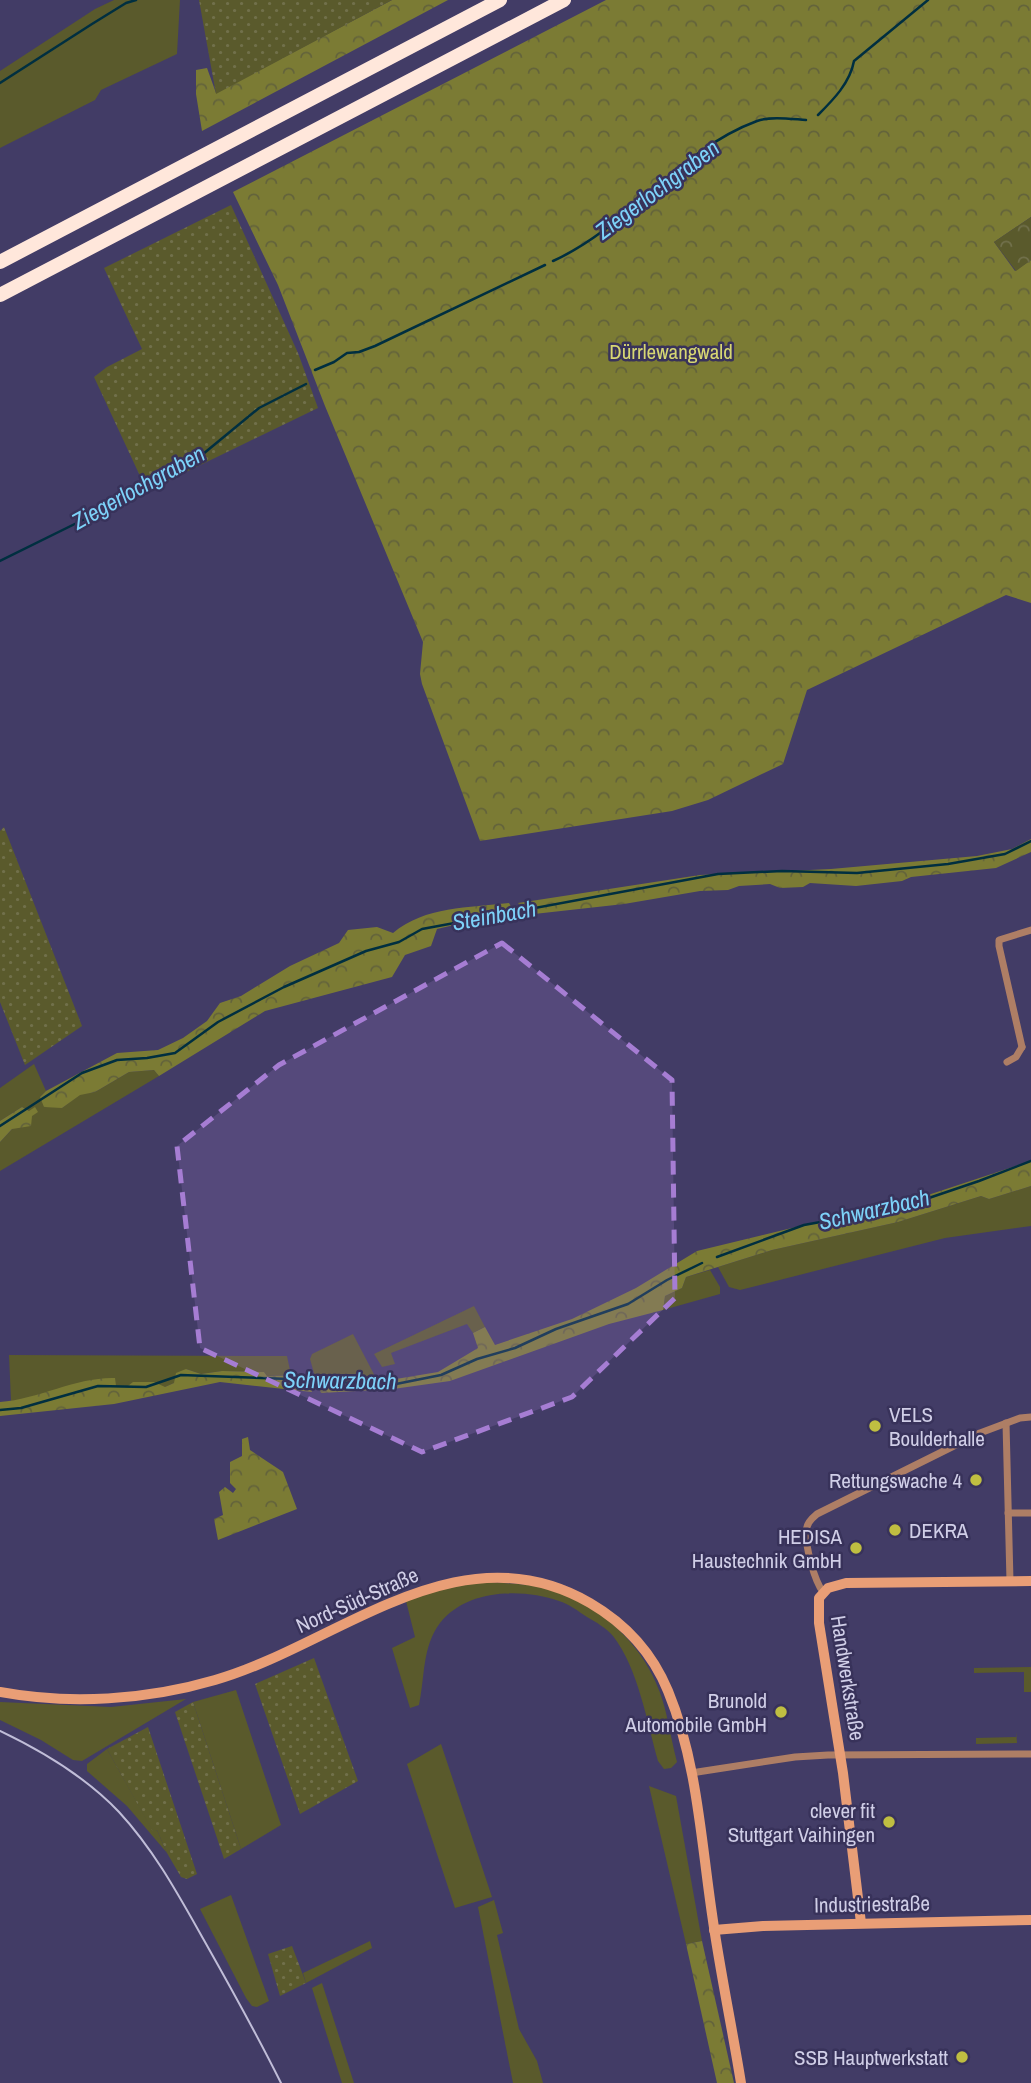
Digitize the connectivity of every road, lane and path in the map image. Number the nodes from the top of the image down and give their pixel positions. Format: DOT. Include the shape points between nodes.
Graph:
graph roads {
  1 [pos="500,0"];
  2 [pos="564,0"];
  3 [pos="0,262"];
  4 [pos="0,295"];
  5 [pos="1031,930"];
  6 [pos="1027,1047"];
  7 [pos="1007,1062"];
  8 [pos="1031,1417"];
  9 [pos="1006,1423"];
  10 [pos="1008,1513"];
  11 [pos="1031,1513"];
  12 [pos="1010,1581"];
  13 [pos="1031,1581"];
  14 [pos="823,1592"];
  15 [pos="0,1692"];
  16 [pos="1031,1754"];
  17 [pos="840,1755"];
  18 [pos="691,1773"];
  19 [pos="1031,1920"];
  20 [pos="862,1923"];
  21 [pos="714,1930"];
  22 [pos="741,2083"];
  1 -- 3 [label="highway"];
  2 -- 4 [label="highway"];
  5 -- 6 [label="street" via="999,940"];
  6 -- 7 [label="street"];
  8 -- 9 [label="street, Handwerkstraße"];
  9 -- 10 [label="street"];
  9 -- 14 [label="street, Handwerkstraße" via="810,1520 806,1532 815,1579"];
  10 -- 11 [label="street"];
  10 -- 12 [label="street"];
  12 -- 13 [label="main road"];
  12 -- 14 [label="main road" via="846,1583"];
  14 -- 17 [label="main road, Handwerkstraße" via="818,1603 819,1623"];
  15 -- 18 [label="main road, Nord-Süd-Straße" via="89,1698 191,1687 272,1660 393,1601 444,1584 506,1578 550,1586 593,1605 626,1629 652,1658 676,1711"];
  16 -- 17 [label="street"];
  17 -- 18 [label="street"];
  17 -- 20 [label="main road, Handwerkstraße"];
  18 -- 21 [label="main road, Nord-Süd-Straße"];
  19 -- 20 [label="main road, Industriestraße"];
  20 -- 21 [label="main road, Industriestraße"];
  21 -- 22 [label="main road, Nord-Süd-Straße"];
}
